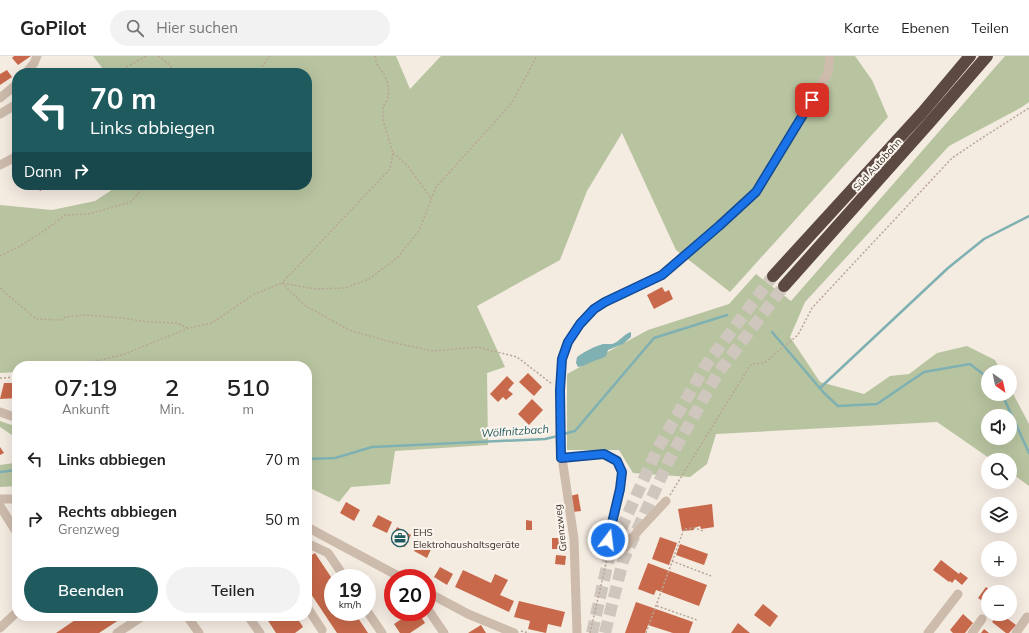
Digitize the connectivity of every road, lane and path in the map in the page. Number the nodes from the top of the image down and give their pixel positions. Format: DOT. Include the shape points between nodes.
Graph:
graph roads {
  1 [pos="37,56"];
  2 [pos="146,56"];
  3 [pos="158,56"];
  4 [pos="270,56"];
  5 [pos="375,56"];
  6 [pos="537,56"];
  7 [pos="830,56"];
  8 [pos="970,56"];
  9 [pos="987,56"];
  10 [pos="30,68"];
  11 [pos="125,68"];
  12 [pos="171,68"];
  13 [pos="261,68"];
  14 [pos="12,88"];
  15 [pos="0,98"];
  16 [pos="12,107"];
  17 [pos="1029,108"];
  18 [pos="0,114"];
  19 [pos="393,153"];
  20 [pos="12,158"];
  21 [pos="0,164"];
  22 [pos="141,190"];
  23 [pos="431,198"];
  24 [pos="0,256"];
  25 [pos="772,276"];
  26 [pos="282,283"];
  27 [pos="784,286"];
  28 [pos="0,288"];
  29 [pos="189,328"];
  30 [pos="96,361"];
  31 [pos="12,377"];
  32 [pos="0,378"];
  33 [pos="560,390"];
  34 [pos="0,412"];
  35 [pos="12,416"];
  36 [pos="561,458"];
  37 [pos="12,498"];
  38 [pos="0,499"];
  39 [pos="666,501"];
  40 [pos="0,506"];
  41 [pos="12,525"];
  42 [pos="312,531"];
  43 [pos="703,531"];
  44 [pos="312,545"];
  45 [pos="611,545"];
  46 [pos="672,561"];
  47 [pos="339,569"];
  48 [pos="385,569"];
  49 [pos="711,576"];
  50 [pos="958,594"];
  51 [pos="436,597"];
  52 [pos="656,605"];
  53 [pos="312,616"];
  54 [pos="12,617"];
  55 [pos="1027,617"];
  56 [pos="697,620"];
  57 [pos="981,620"];
  58 [pos="135,621"];
  59 [pos="191,621"];
  60 [pos="252,621"];
  61 [pos="374,621"];
  62 [pos="436,621"];
  63 [pos="0,628"];
  64 [pos="321,632"];
  65 [pos="117,633"];
  66 [pos="199,633"];
  67 [pos="260,633"];
  68 [pos="382,633"];
  69 [pos="444,633"];
  70 [pos="514,633"];
  71 [pos="577,633"];
  72 [pos="590,633"];
  73 [pos="646,633"];
  74 [pos="928,633"];
  75 [pos="972,633"];
  76 [pos="1016,633"];
  1 -- 10 [label="street"];
  2 -- 11 [label="path"];
  3 -- 12 [label="path"];
  4 -- 13 [label="path"];
  5 -- 19 [label="path" via="376,64 390,88 388,98 382,107 383,120"];
  6 -- 23 [label="path" via="511,104 436,187"];
  7 -- 33 [label="street, Grenzweg" via="828,73 756,192 662,275 594,309 568,342 562,359"];
  8 -- 25 [label="highway, Süd Autobahn"];
  9 -- 27 [label="highway, Süd Autobahn"];
  14 -- 15 [label="street"];
  16 -- 18 [label="street"];
  17 -- 39 [label="path" via="952,158 812,308 798,335 764,363 751,364"];
  19 -- 23 [label="path" via="407,165"];
  19 -- 26 [label="path" via="390,169"];
  20 -- 21 [label="street"];
  22 -- 24 [label="path" via="131,202 88,214 65,215 20,246"];
  23 -- 26 [label="path" via="420,231 397,258 369,279 345,288 314,289"];
  26 -- 29 [label="path" via="254,294 212,323"];
  26 -- 33 [label="path" via="304,305 349,330 433,351 477,347 517,357"];
  28 -- 29 [label="path" via="36,319 61,320 65,317 86,315 177,323"];
  29 -- 30 [label="path" via="122,355"];
  31 -- 32 [label="path"];
  33 -- 36 [label="street, Grenzweg"];
  34 -- 35 [label="street"];
  36 -- 45 [label="street" via="604,454 617,461 622,472 608,540"];
  36 -- 71 [label="street, Grenzweg" via="574,540"];
  37 -- 38 [label="street"];
  39 -- 45 [label="street" via="625,548 618,551"];
  40 -- 41 [label="street"];
  42 -- 48 [label="street"];
  43 -- 46 [label="path" via="695,528 684,529"];
  44 -- 47 [label="street" via="328,553"];
  45 -- 72 [label="path"];
  46 -- 49 [label="path"];
  46 -- 52 [label="path"];
  50 -- 74 [label="street"];
  51 -- 70 [label="street" via="468,614"];
  52 -- 56 [label="path"];
  52 -- 73 [label="path"];
  53 -- 64 [label="street"];
  54 -- 63 [label="street"];
  55 -- 76 [label="street"];
  57 -- 75 [label="street"];
  58 -- 65 [label="street"];
  59 -- 66 [label="street"];
  60 -- 67 [label="street"];
  61 -- 68 [label="street"];
  62 -- 69 [label="street"];
}
